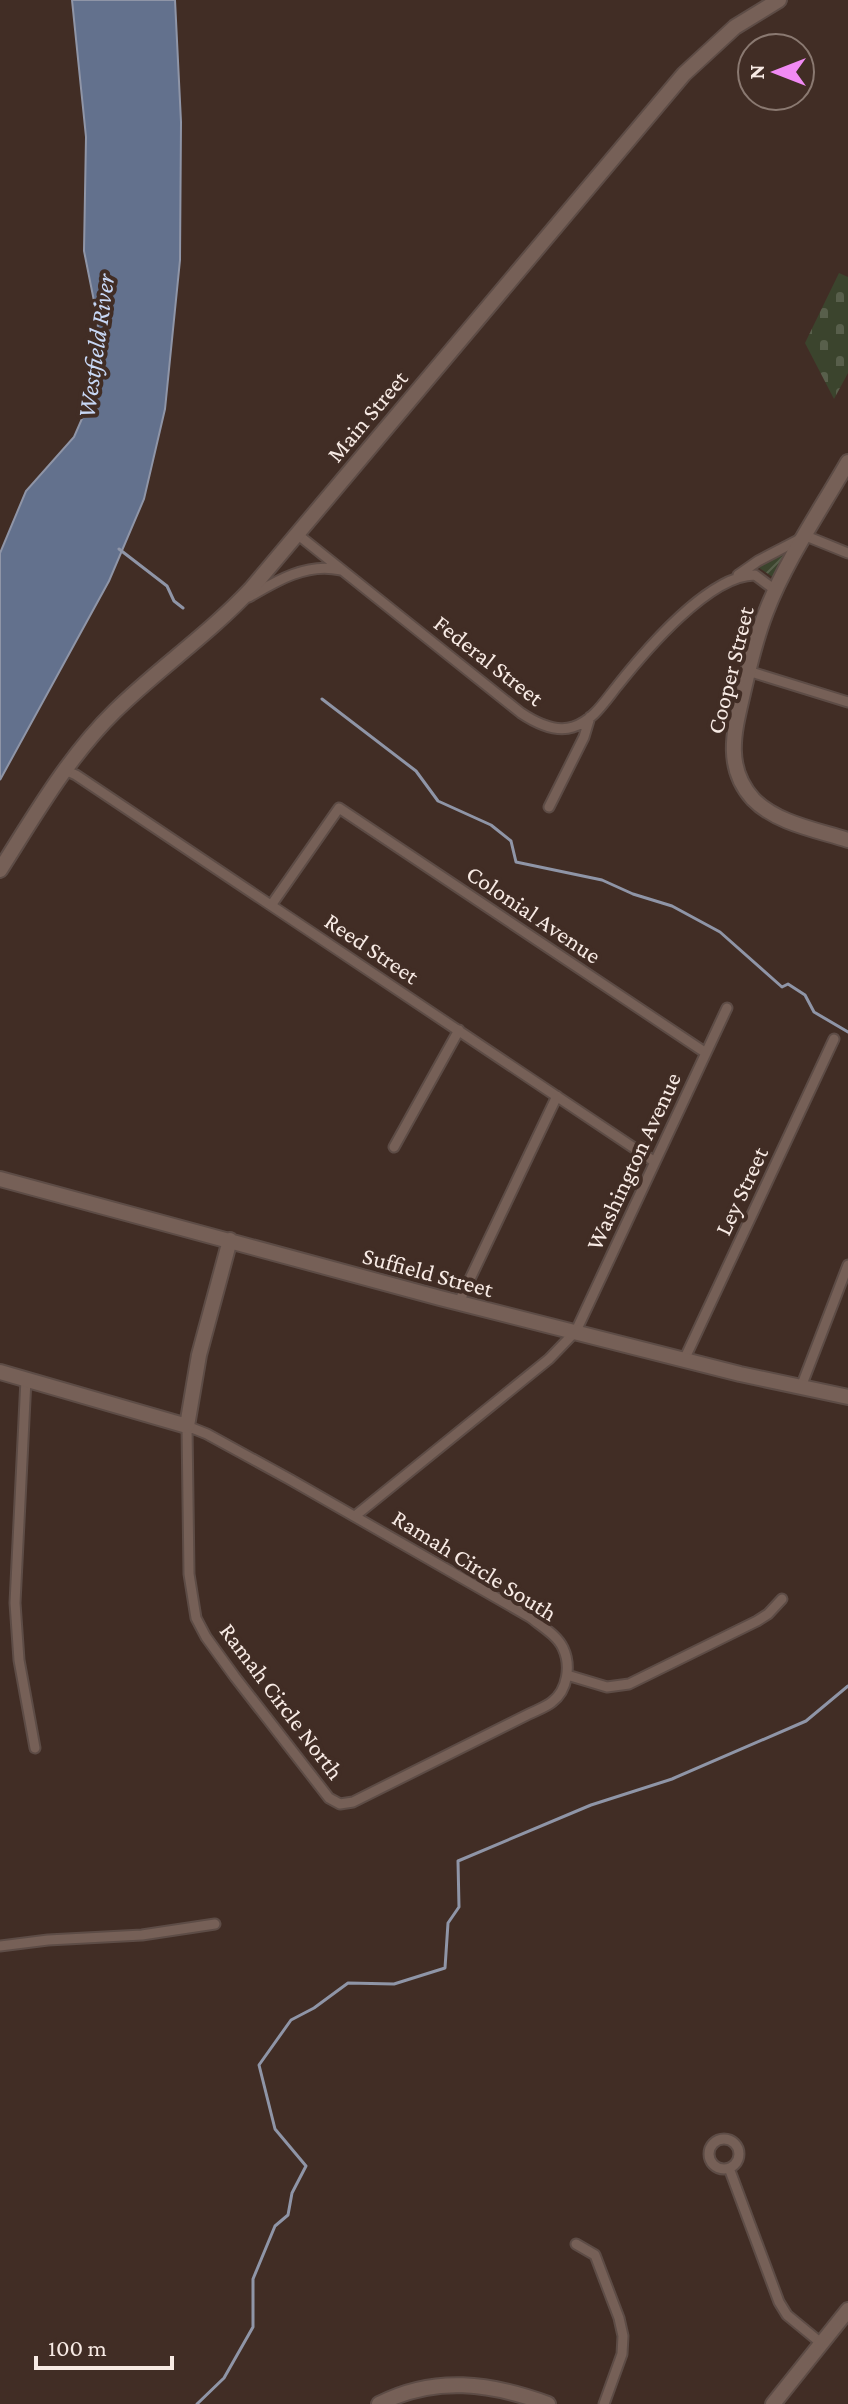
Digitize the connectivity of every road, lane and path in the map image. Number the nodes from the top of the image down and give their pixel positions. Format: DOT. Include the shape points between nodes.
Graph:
graph roads {
  1 [pos="779,0"];
  2 [pos="848,462"];
  3 [pos="297,534"];
  4 [pos="806,536"];
  5 [pos="848,553"];
  6 [pos="343,571"];
  7 [pos="726,583"];
  8 [pos="775,590"];
  9 [pos="237,604"];
  10 [pos="748,671"];
  11 [pos="848,702"];
  12 [pos="590,717"];
  13 [pos="65,770"];
  14 [pos="549,807"];
  15 [pos="848,840"];
  16 [pos="0,870"];
  17 [pos="272,904"];
  18 [pos="727,1008"];
  19 [pos="459,1030"];
  20 [pos="834,1039"];
  21 [pos="706,1053"];
  22 [pos="557,1096"];
  23 [pos="394,1147"];
  24 [pos="655,1162"];
  25 [pos="0,1179"];
  26 [pos="230,1240"];
  27 [pos="848,1265"];
  28 [pos="459,1302"];
  29 [pos="576,1331"];
  30 [pos="684,1360"];
  31 [pos="0,1372"];
  32 [pos="26,1379"];
  33 [pos="801,1387"];
  34 [pos="848,1397"];
  35 [pos="187,1426"];
  36 [pos="355,1516"];
  37 [pos="782,1599"];
  38 [pos="567,1675"];
  39 [pos="35,1748"];
  40 [pos="215,1924"];
  41 [pos="0,1946"];
  42 [pos="729,2168"];
  43 [pos="576,2244"];
  44 [pos="848,2310"];
  45 [pos="821,2343"];
  46 [pos="379,2404"];
  47 [pos="548,2404"];
  48 [pos="604,2404"];
  49 [pos="773,2404"];
  1 -- 3 [label="main road, Main Street" via="724,37 678,82"];
  2 -- 4 [label="main road, Cooper Street"];
  3 -- 6 [label="street, Federal Street"];
  3 -- 9 [label="main road, Main Street"];
  4 -- 5 [label="street"];
  4 -- 7 [label="street"];
  4 -- 8 [label="main road, Cooper Street"];
  6 -- 9 [label="street" via="303,571"];
  6 -- 12 [label="street, Federal Street" via="533,721 567,728"];
  7 -- 8 [label="street" via="755,575"];
  7 -- 12 [label="street" via="676,620"];
  8 -- 10 [label="main road, Cooper Street"];
  9 -- 13 [label="main road, Main Street" via="115,711"];
  10 -- 11 [label="street"];
  10 -- 15 [label="main road, Cooper Street" via="733,744 742,782 773,814"];
  12 -- 14 [label="street"];
  13 -- 16 [label="main road, Main Street"];
  13 -- 17 [label="street, Reed Street"];
  17 -- 19 [label="street, Reed Street"];
  17 -- 21 [label="street, Colonial Avenue" via="339,808"];
  18 -- 21 [label="street, Washington Avenue"];
  19 -- 22 [label="street, Reed Street"];
  19 -- 23 [label="street"];
  20 -- 30 [label="street, Ley Street"];
  21 -- 24 [label="street, Washington Avenue"];
  22 -- 24 [label="street, Reed Street"];
  22 -- 28 [label="street"];
  24 -- 29 [label="street, Washington Avenue"];
  25 -- 26 [label="main road, Suffield Street"];
  26 -- 28 [label="main road, Suffield Street"];
  26 -- 35 [label="main road" via="199,1355"];
  27 -- 33 [label="street"];
  28 -- 29 [label="main road, Suffield Street"];
  29 -- 30 [label="main road, Suffield Street"];
  29 -- 36 [label="street, Washington Avenue" via="549,1359"];
  30 -- 33 [label="main road, Suffield Street"];
  31 -- 32 [label="main road"];
  32 -- 35 [label="main road"];
  32 -- 39 [label="street" via="15,1603"];
  33 -- 34 [label="main road, Suffield Street"];
  35 -- 36 [label="street, Ramah Circle South"];
  35 -- 38 [label="street, Ramah Circle North" via="189,1574 196,1618 329,1798 340,1804 353,1802 553,1702"];
  36 -- 38 [label="street, Ramah Circle South" via="530,1617 563,1648"];
  37 -- 38 [label="street" via="757,1621 629,1684 607,1687"];
  40 -- 41 [label="street"];
  42 -- 45 [label="street" via="779,2302"];
  43 -- 48 [label="street" via="595,2255 623,2336"];
  44 -- 45 [label="main road"];
  45 -- 49 [label="main road"];
  46 -- 47 [label="main road" via="417,2389 455,2384 488,2387"];
}
